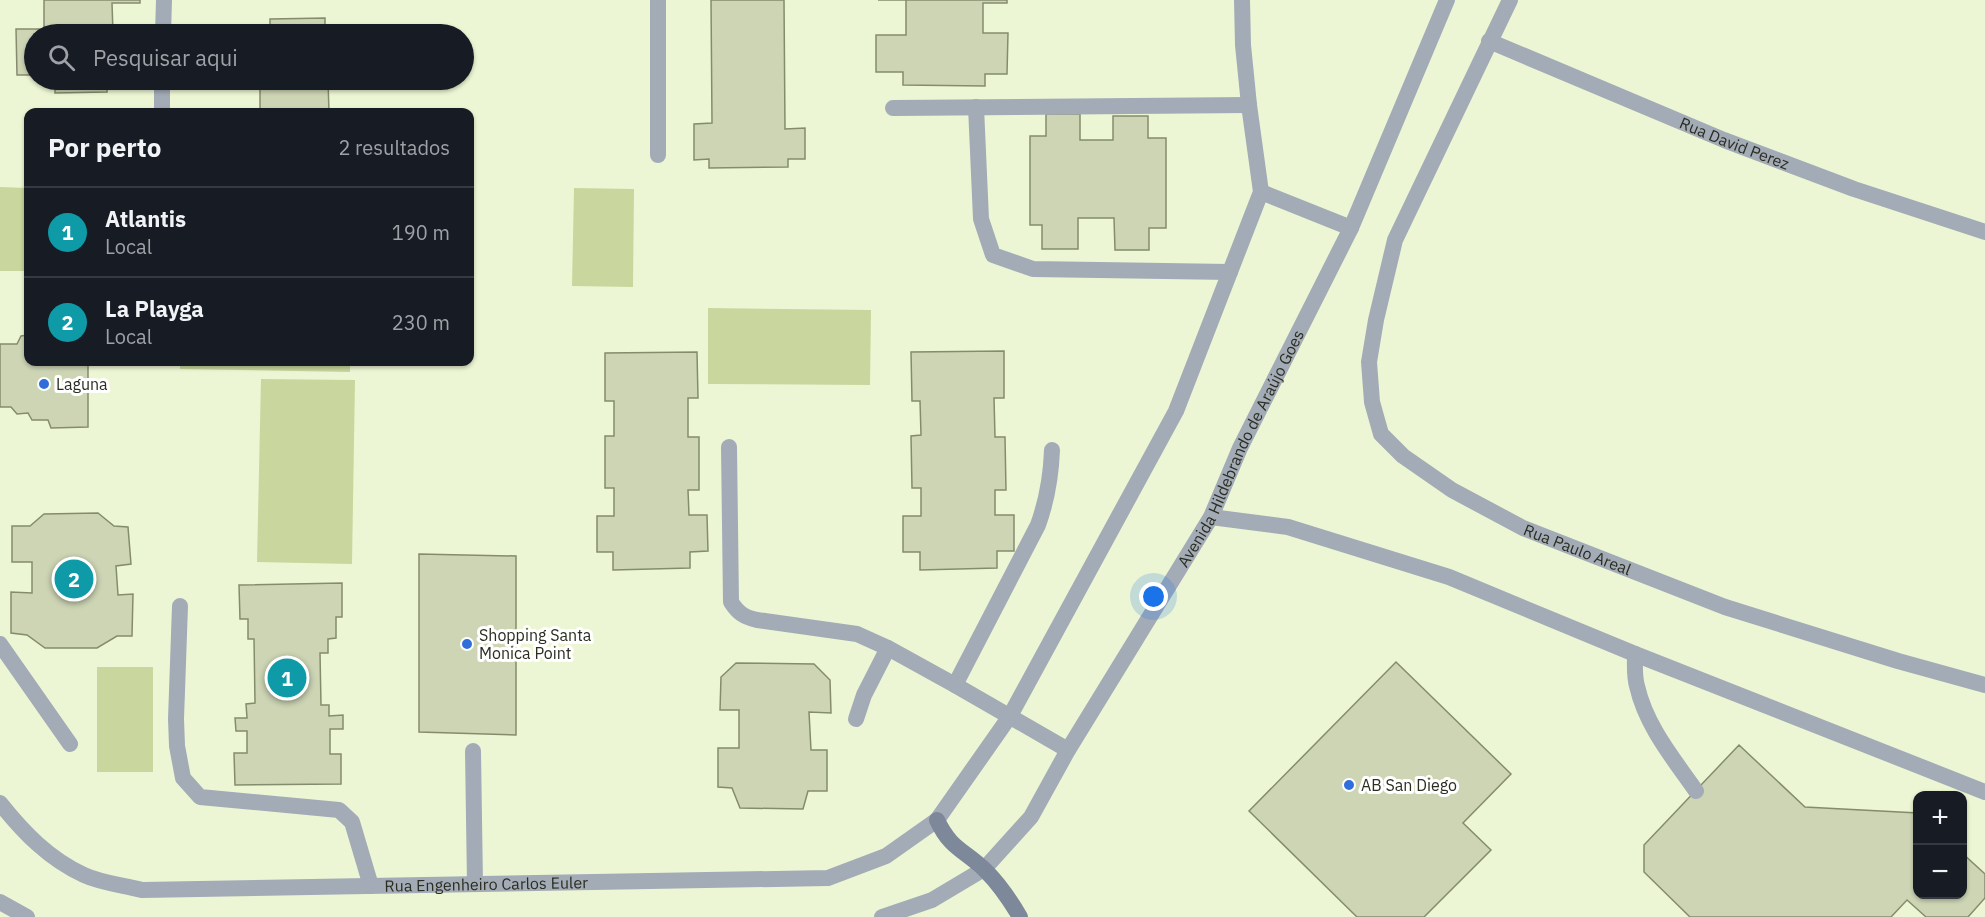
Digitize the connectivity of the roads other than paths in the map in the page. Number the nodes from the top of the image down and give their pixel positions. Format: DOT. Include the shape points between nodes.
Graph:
graph roads {
  1 [pos="164,0"];
  2 [pos="658,0"];
  3 [pos="1242,0"];
  4 [pos="1447,0"];
  5 [pos="1510,0"];
  6 [pos="163,24"];
  7 [pos="1489,41"];
  8 [pos="162,90"];
  9 [pos="1249,105"];
  10 [pos="976,107"];
  11 [pos="162,108"];
  12 [pos="893,108"];
  13 [pos="658,155"];
  14 [pos="1261,192"];
  15 [pos="1352,228"];
  16 [pos="1985,232"];
  17 [pos="1230,272"];
  18 [pos="729,447"];
  19 [pos="1052,450"];
  20 [pos="1211,517"];
  21 [pos="180,606"];
  22 [pos="0,644"];
  23 [pos="888,648"];
  24 [pos="1635,654"];
  25 [pos="955,685"];
  26 [pos="1985,685"];
  27 [pos="1010,716"];
  28 [pos="856,719"];
  29 [pos="70,744"];
  30 [pos="1068,750"];
  31 [pos="473,751"];
  32 [pos="1696,790"];
  33 [pos="1985,792"];
  34 [pos="0,803"];
  35 [pos="937,820"];
  36 [pos="984,869"];
  37 [pos="475,884"];
  38 [pos="371,886"];
  39 [pos="0,902"];
  40 [pos="27,917"];
  41 [pos="882,917"];
  42 [pos="1020,917"];
  1 -- 6 [label="street"];
  2 -- 13 [label="street"];
  3 -- 9 [label="street"];
  4 -- 15 [label="street, Avenida Hildebrando de Araújo Goes"];
  5 -- 7 [label="street"];
  7 -- 16 [label="street, Rua David Perez" via="1724,140"];
  7 -- 26 [label="street, Rua Paulo Areal" via="1395,240 1369,363 1372,402 1381,434 1403,456 1452,490 1534,532 1725,607"];
  8 -- 11 [label="street"];
  9 -- 10 [label="street"];
  9 -- 14 [label="street"];
  10 -- 12 [label="street"];
  10 -- 17 [label="street" via="981,219 993,255 1033,268"];
  14 -- 15 [label="street"];
  14 -- 17 [label="street"];
  15 -- 20 [label="street, Avenida Hildebrando de Araújo Goes" via="1239,448"];
  17 -- 27 [label="street" via="1176,411"];
  18 -- 23 [label="street" via="731,602 737,611 746,618 857,634"];
  19 -- 25 [label="street" via="1047,498 1038,525"];
  20 -- 24 [label="street" via="1288,527 1417,566"];
  20 -- 30 [label="street, Avenida Hildebrando de Araújo Goes"];
  21 -- 38 [label="street" via="176,719 183,778 200,797 339,810 352,822"];
  22 -- 29 [label="street"];
  23 -- 25 [label="street"];
  23 -- 28 [label="street"];
  24 -- 32 [label="street" via="1636,685 1647,716"];
  24 -- 33 [label="street"];
  25 -- 27 [label="street"];
  27 -- 30 [label="street"];
  27 -- 35 [label="street"];
  30 -- 36 [label="street, Avenida Hildebrando de Araújo Goes" via="1031,816"];
  31 -- 37 [label="street"];
  34 -- 38 [label="street, Rua Engenheiro Carlos Euler" via="32,840 84,875 142,890"];
  35 -- 36 [label="main road" via="951,843"];
  35 -- 37 [label="street, Rua Engenheiro Carlos Euler" via="886,856 828,878"];
  36 -- 41 [label="street" via="932,900"];
  36 -- 42 [label="main road" via="1009,897"];
  37 -- 38 [label="street, Rua Engenheiro Carlos Euler"];
  39 -- 40 [label="street"];
}
